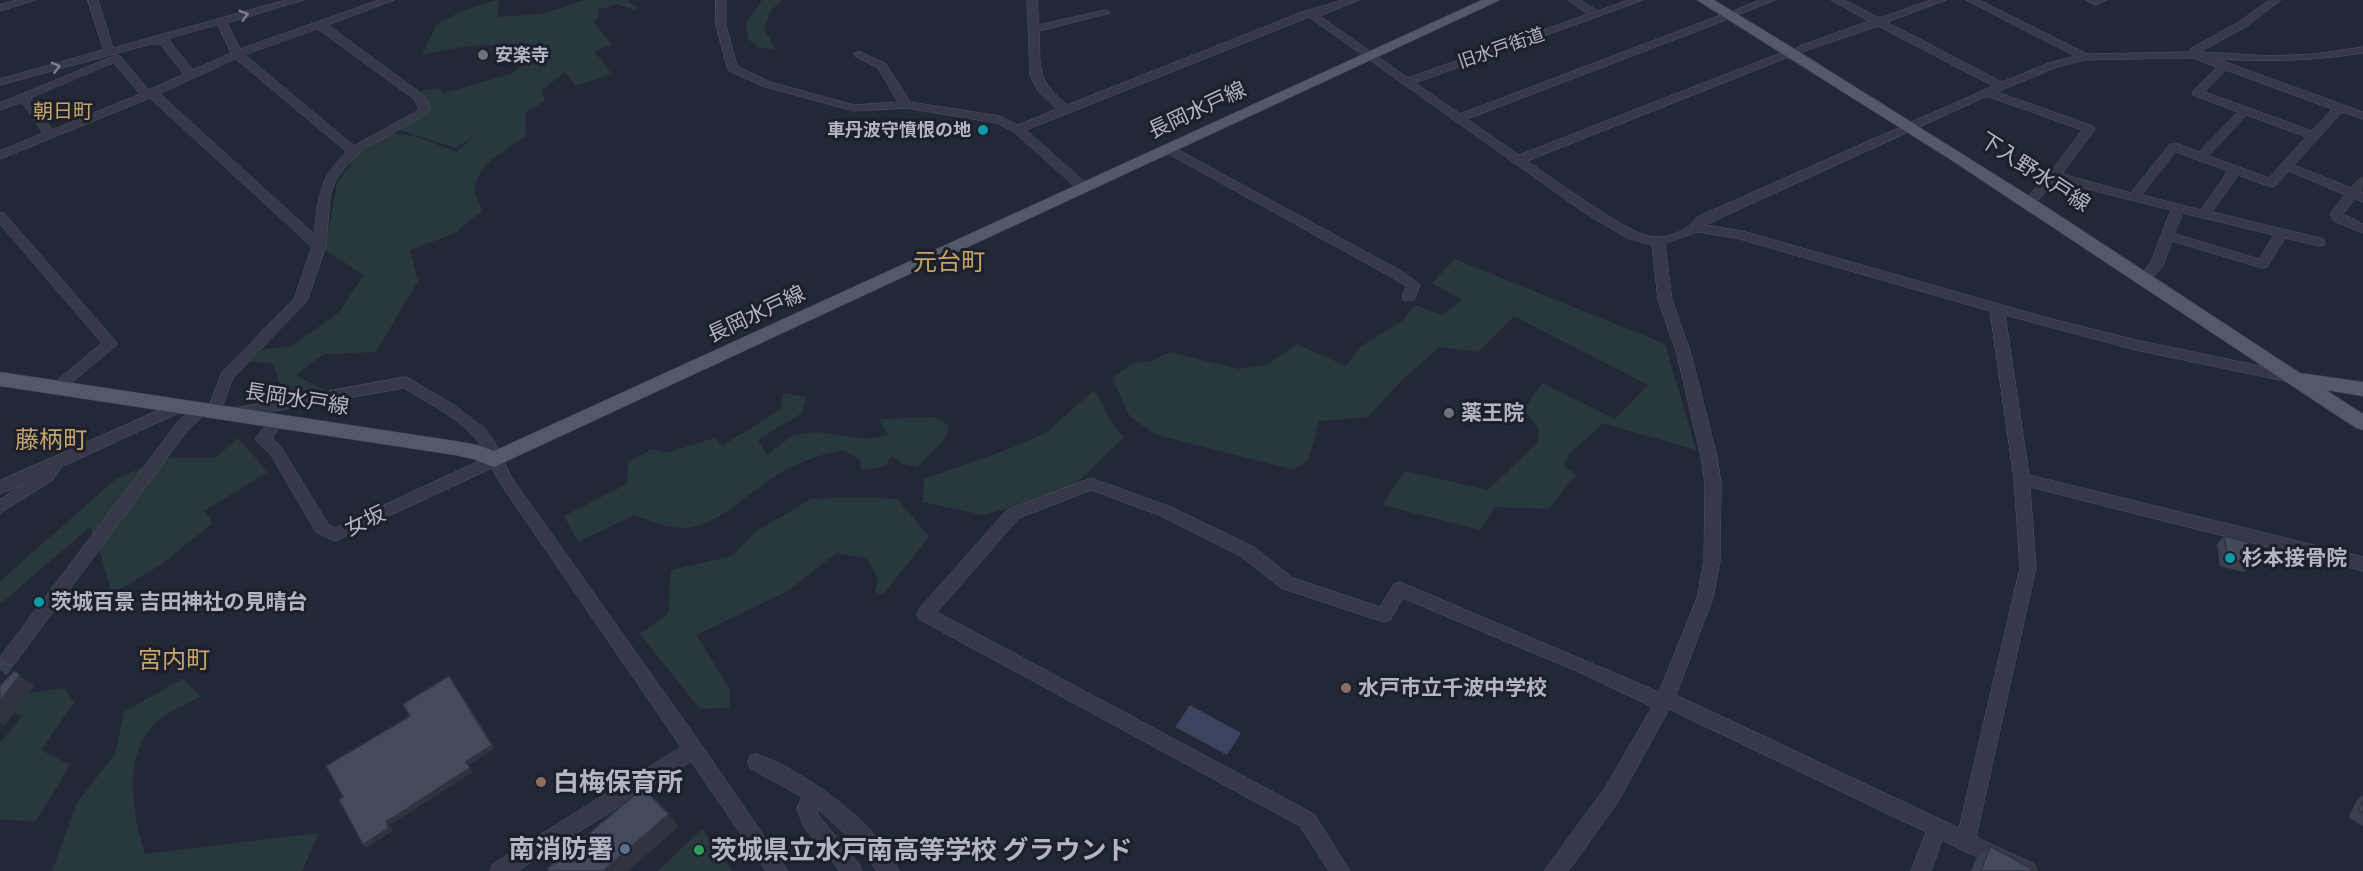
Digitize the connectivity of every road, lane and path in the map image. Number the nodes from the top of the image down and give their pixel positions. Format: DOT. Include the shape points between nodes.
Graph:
graph roads {
  1 [pos="30,0"];
  2 [pos="93,0"];
  3 [pos="298,0"];
  4 [pos="389,0"];
  5 [pos="721,0"];
  6 [pos="1032,0"];
  7 [pos="1354,0"];
  8 [pos="1493,0"];
  9 [pos="1573,0"];
  10 [pos="1638,0"];
  11 [pos="1704,0"];
  12 [pos="1720,0"];
  13 [pos="1770,0"];
  14 [pos="1836,0"];
  15 [pos="1941,0"];
  16 [pos="1971,0"];
  17 [pos="2091,0"];
  18 [pos="2102,0"];
  19 [pos="2276,0"];
  20 [pos="0,8"];
  21 [pos="1105,13"];
  22 [pos="1734,13"];
  23 [pos="1314,14"];
  24 [pos="1597,15"];
  25 [pos="221,21"];
  26 [pos="1878,22"];
  27 [pos="320,25"];
  28 [pos="1034,29"];
  29 [pos="161,38"];
  30 [pos="2363,50"];
  31 [pos="1796,51"];
  32 [pos="237,54"];
  33 [pos="858,54"];
  34 [pos="112,55"];
  35 [pos="2194,56"];
  36 [pos="1371,57"];
  37 [pos="2085,57"];
  38 [pos="2224,66"];
  39 [pos="191,75"];
  40 [pos="0,82"];
  41 [pos="1406,82"];
  42 [pos="2002,86"];
  43 [pos="1987,92"];
  44 [pos="150,94"];
  45 [pos="25,97"];
  46 [pos="906,105"];
  47 [pos="0,106"];
  48 [pos="2340,107"];
  49 [pos="1066,111"];
  50 [pos="2245,111"];
  51 [pos="2363,116"];
  52 [pos="1459,118"];
  53 [pos="1914,126"];
  54 [pos="1018,129"];
  55 [pos="50,135"];
  56 [pos="2315,136"];
  57 [pos="1169,149"];
  58 [pos="354,152"];
  59 [pos="0,155"];
  60 [pos="2201,157"];
  61 [pos="1518,160"];
  62 [pos="2287,166"];
  63 [pos="2235,170"];
  64 [pos="2054,176"];
  65 [pos="2363,182"];
  66 [pos="1084,188"];
  67 [pos="2358,196"];
  68 [pos="2134,197"];
  69 [pos="2033,198"];
  70 [pos="2179,207"];
  71 [pos="2205,213"];
  72 [pos="0,216"];
  73 [pos="1697,228"];
  74 [pos="2363,229"];
  75 [pos="2282,233"];
  76 [pos="2169,236"];
  77 [pos="1658,242"];
  78 [pos="2319,242"];
  79 [pos="319,246"];
  80 [pos="2150,272"];
  81 [pos="1409,297"];
  82 [pos="1998,309"];
  83 [pos="2294,378"];
  84 [pos="0,379"];
  85 [pos="2324,383"];
  86 [pos="55,387"];
  87 [pos="2363,389"];
  88 [pos="180,406"];
  89 [pos="2363,409"];
  90 [pos="216,411"];
  91 [pos="277,421"];
  92 [pos="2363,423"];
  93 [pos="494,460"];
  94 [pos="57,462"];
  95 [pos="2022,479"];
  96 [pos="0,488"];
  97 [pos="0,507"];
  98 [pos="2363,564"];
  99 [pos="9,658"];
  100 [pos="1665,700"];
  101 [pos="694,749"];
  102 [pos="758,762"];
  103 [pos="815,793"];
  104 [pos="1937,829"];
  105 [pos="1965,842"];
  106 [pos="500,871"];
  107 [pos="778,871"];
  108 [pos="852,871"];
  109 [pos="889,871"];
  110 [pos="1340,871"];
  111 [pos="1554,871"];
  112 [pos="1921,871"];
  113 [pos="2027,871"];
  1 -- 20 [label="street"];
  2 -- 34 [label="street"];
  25 -- 3 [label="street, one-way"];
  4 -- 27 [label="street"];
  5 -- 46 [label="street" via="720,26 732,68 766,84 854,108"];
  6 -- 28 [label="street"];
  7 -- 23 [label="street"];
  8 -- 36 [label="main road, 長岡水戸線"];
  9 -- 24 [label="street"];
  10 -- 24 [label="street, 旧水戸街道"];
  11 -- 22 [label="main road, 下入野水戸線"];
  12 -- 22 [label="main road, 下入野水戸線"];
  13 -- 22 [label="street"];
  14 -- 26 [label="street"];
  15 -- 26 [label="street"];
  16 -- 37 [label="street"];
  17 -- 18 [label="street"];
  19 -- 35 [label="street" via="2194,51"];
  21 -- 28 [label="street"];
  22 -- 31 [label="main road, 下入野水戸線"];
  22 -- 52 [label="street"];
  23 -- 36 [label="street"];
  23 -- 49 [label="street" via="1254,34"];
  24 -- 41 [label="street, 旧水戸街道"];
  25 -- 29 [label="street"];
  25 -- 32 [label="street"];
  26 -- 31 [label="street"];
  26 -- 42 [label="street"];
  27 -- 32 [label="street"];
  27 -- 58 [label="street" via="424,103 421,112"];
  28 -- 49 [label="street" via="1039,85"];
  29 -- 34 [label="street"];
  29 -- 39 [label="street"];
  30 -- 35 [label="street" via="2314,57"];
  31 -- 53 [label="main road, 下入野水戸線"];
  31 -- 61 [label="street"];
  32 -- 39 [label="street"];
  32 -- 58 [label="street"];
  33 -- 46 [label="street" via="882,66"];
  40 -- 34 [label="street, one-way"];
  34 -- 44 [label="street"];
  34 -- 45 [label="street"];
  35 -- 37 [label="street"];
  35 -- 38 [label="street"];
  36 -- 41 [label="street"];
  36 -- 57 [label="main road, 長岡水戸線"];
  37 -- 42 [label="street" via="2053,65"];
  38 -- 48 [label="street"];
  38 -- 50 [label="street" via="2196,93"];
  39 -- 44 [label="street"];
  41 -- 52 [label="street"];
  42 -- 43 [label="street"];
  43 -- 53 [label="street"];
  43 -- 64 [label="street" via="2089,129"];
  44 -- 55 [label="street"];
  44 -- 79 [label="street"];
  45 -- 47 [label="street"];
  45 -- 55 [label="street"];
  46 -- 54 [label="street" via="977,115"];
  48 -- 51 [label="street"];
  48 -- 56 [label="street"];
  49 -- 54 [label="street"];
  50 -- 56 [label="street"];
  50 -- 60 [label="street"];
  52 -- 61 [label="street"];
  53 -- 69 [label="main road, 下入野水戸線"];
  53 -- 73 [label="street" via="1702,220"];
  53 -- 83 [label="main road, 下入野水戸線"];
  54 -- 66 [label="street"];
  55 -- 59 [label="street"];
  56 -- 62 [label="street"];
  57 -- 66 [label="main road, 長岡水戸線"];
  57 -- 81 [label="street" via="1398,274 1413,285"];
  58 -- 79 [label="street" via="329,181"];
  60 -- 63 [label="street"];
  60 -- 68 [label="street" via="2174,147"];
  61 -- 77 [label="street" via="1632,235"];
  62 -- 63 [label="street" via="2271,183"];
  62 -- 67 [label="street"];
  63 -- 71 [label="street"];
  64 -- 68 [label="street"];
  64 -- 69 [label="street"];
  65 -- 67 [label="street"];
  66 -- 93 [label="main road, 長岡水戸線"];
  67 -- 74 [label="street" via="2336,214"];
  68 -- 70 [label="street"];
  69 -- 80 [label="main road, 下入野水戸線"];
  70 -- 71 [label="street"];
  70 -- 76 [label="street"];
  71 -- 75 [label="street"];
  72 -- 86 [label="street" via="111,344"];
  73 -- 77 [label="street"];
  73 -- 82 [label="street" via="1737,234"];
  75 -- 76 [label="street" via="2262,264"];
  75 -- 78 [label="street"];
  76 -- 80 [label="street"];
  77 -- 100 [label="street" via="1665,300 1684,354 1709,457 1714,512 1712,561 1705,598"];
  79 -- 90 [label="street" via="300,301 227,376"];
  80 -- 85 [label="main road, 下入野水戸線"];
  82 -- 83 [label="street" via="2125,342"];
  82 -- 95 [label="street"];
  83 -- 85 [label="main road, 下入野水戸線"];
  83 -- 92 [label="main road, 下入野水戸線"];
  84 -- 86 [label="main road, 長岡水戸線"];
  85 -- 87 [label="main road, 下入野水戸線"];
  85 -- 89 [label="main road, 下入野水戸線"];
  86 -- 88 [label="main road, 長岡水戸線"];
  88 -- 90 [label="main road, 長岡水戸線"];
  88 -- 94 [label="street"];
  90 -- 91 [label="main road, 長岡水戸線"];
  90 -- 93 [label="street" via="406,382 474,428 487,441"];
  90 -- 99 [label="street" via="182,427"];
  91 -- 93 [label="main road, 長岡水戸線" via="455,448"];
  91 -- 93 [label="street, 女坂" via="263,439 276,451 322,528 335,535"];
  93 -- 101 [label="street"];
  94 -- 96 [label="street"];
  94 -- 97 [label="street" via="48,476"];
  95 -- 98 [label="street"];
  95 -- 105 [label="street" via="2028,568"];
  100 -- 104 [label="street"];
  100 -- 110 [label="street" via="1652,699 1401,589 1384,615 1287,583 1248,552 1165,511 1091,484 1013,514 925,614 1307,820"];
  100 -- 111 [label="street" via="1612,794"];
  101 -- 106 [label="street"];
  101 -- 107 [label="street"];
  102 -- 103 [label="street"];
  103 -- 108 [label="street" via="806,809 811,820"];
  103 -- 109 [label="street" via="860,832"];
  104 -- 105 [label="street"];
  104 -- 112 [label="street"];
  105 -- 113 [label="street"];
}
